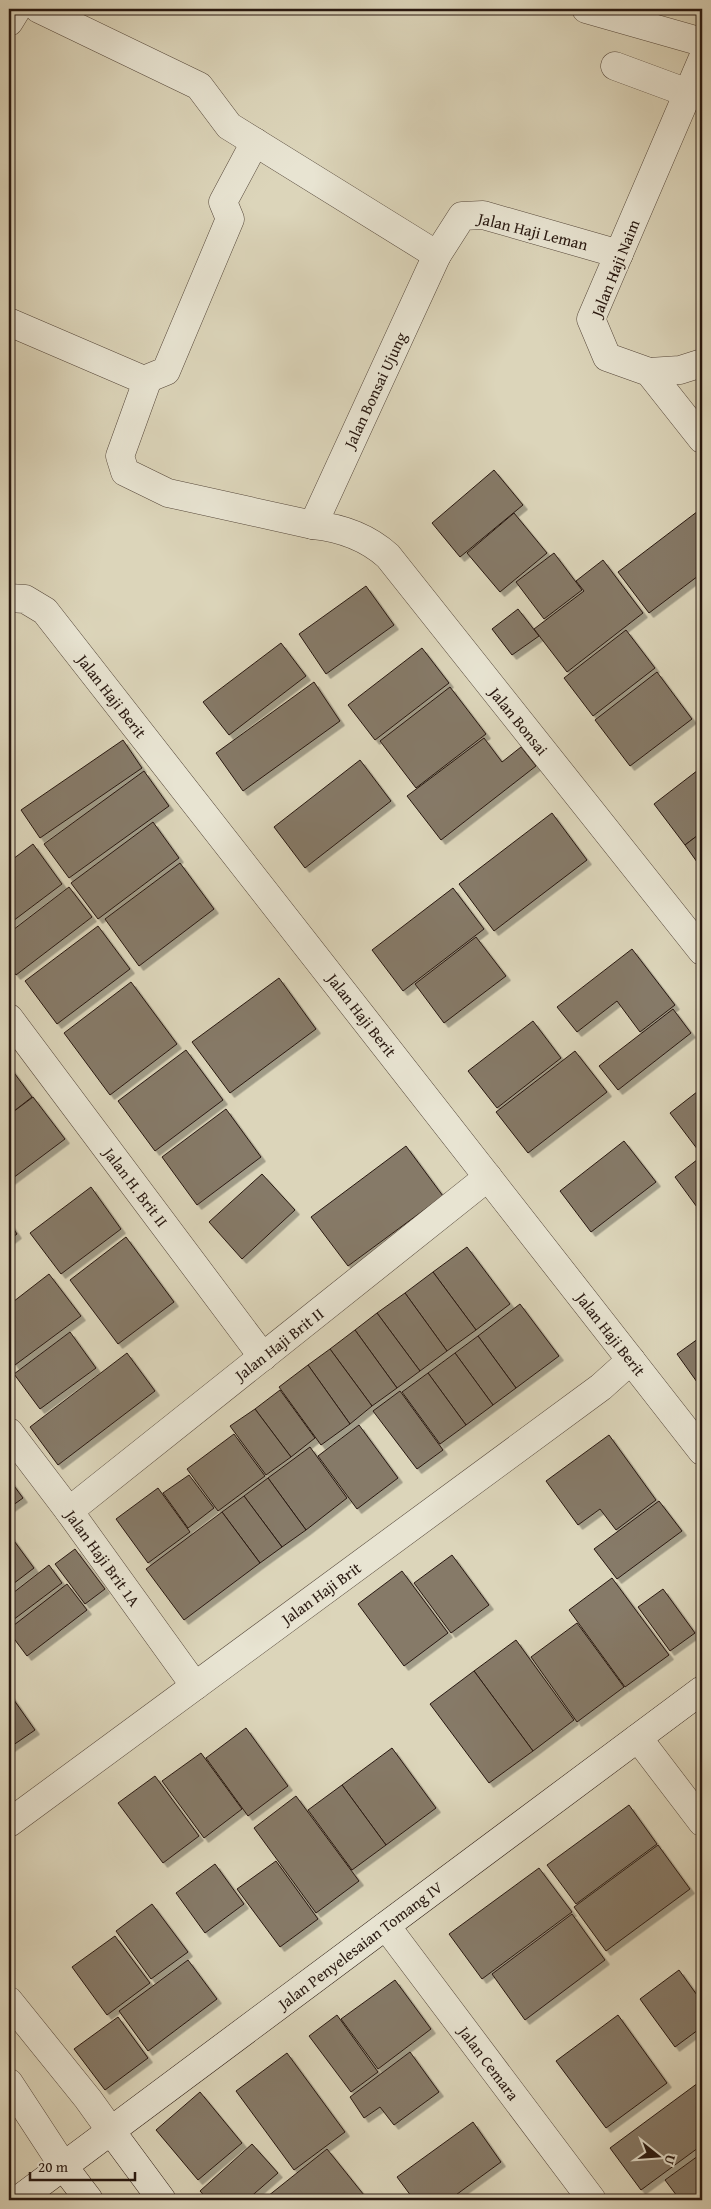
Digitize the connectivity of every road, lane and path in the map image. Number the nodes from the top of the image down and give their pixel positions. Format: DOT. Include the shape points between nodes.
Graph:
graph roads {
  1 [pos="17,9"];
  2 [pos="40,9"];
  3 [pos="586,9"];
  4 [pos="9,22"];
  5 [pos="702,42"];
  6 [pos="702,60"];
  7 [pos="615,66"];
  8 [pos="692,101"];
  9 [pos="255,142"];
  10 [pos="619,254"];
  11 [pos="437,255"];
  12 [pos="9,322"];
  13 [pos="702,364"];
  14 [pos="649,372"];
  15 [pos="144,380"];
  16 [pos="702,439"];
  17 [pos="313,525"];
  18 [pos="9,598"];
  19 [pos="702,951"];
  20 [pos="9,1018"];
  21 [pos="488,1177"];
  22 [pos="263,1357"];
  23 [pos="631,1360"];
  24 [pos="9,1432"];
  25 [pos="702,1451"];
  26 [pos="69,1511"];
  27 [pos="195,1686"];
  28 [pos="702,1690"];
  29 [pos="638,1738"];
  30 [pos="702,1822"];
  31 [pos="9,1823"];
  32 [pos="386,1926"];
  33 [pos="9,2001"];
  34 [pos="9,2083"];
  35 [pos="111,2132"];
  36 [pos="64,2167"];
  37 [pos="18,2200"];
  38 [pos="89,2200"];
  39 [pos="162,2200"];
  40 [pos="592,2200"];
  1 -- 4 [label="street"];
  2 -- 9 [label="street" via="199,86 229,126"];
  3 -- 5 [label="street"];
  6 -- 8 [label="street, Jalan Haji Naim"];
  7 -- 8 [label="street"];
  8 -- 10 [label="street, Jalan Haji Naim"];
  9 -- 11 [label="street"];
  9 -- 15 [label="street" via="223,202 230,219 166,371"];
  10 -- 11 [label="street, Jalan Haji Leman" via="483,216 462,216"];
  10 -- 14 [label="street, Jalan Haji Naim" via="591,319 607,357"];
  11 -- 17 [label="street, Jalan Bonsai Ujung"];
  12 -- 15 [label="street"];
  13 -- 14 [label="street" via="680,370"];
  14 -- 16 [label="street"];
  15 -- 17 [label="street, Jalan Bonsai" via="146,384 120,456 125,472 168,493"];
  17 -- 19 [label="street, Jalan Bonsai" via="333,527 355,535 388,556"];
  18 -- 21 [label="street, Jalan Haji Berit" via="26,599 45,611"];
  20 -- 22 [label="street, Jalan H. Brit II"];
  21 -- 22 [label="street, Jalan Haji Brit II"];
  21 -- 23 [label="street, Jalan Haji Berit"];
  22 -- 26 [label="street, Jalan Haji Brit II"];
  23 -- 25 [label="street, Jalan Haji Berit"];
  23 -- 27 [label="street, Jalan Haji Brit" via="601,1387"];
  24 -- 26 [label="street, Jalan Haji Brit 1A"];
  26 -- 27 [label="street, Jalan Haji Brit 1A"];
  27 -- 31 [label="street, Jalan Haji Brit"];
  28 -- 29 [label="street, Jalan Penyelesaian Tomang IV"];
  29 -- 30 [label="street"];
  29 -- 32 [label="street, Jalan Penyelesaian Tomang IV"];
  32 -- 35 [label="street, Jalan Penyelesaian Tomang IV"];
  32 -- 40 [label="street, Jalan Cemara"];
  33 -- 35 [label="street"];
  34 -- 36 [label="street"];
  35 -- 36 [label="street, Jalan Penyelesaian Tomang IV"];
  35 -- 39 [label="street"];
  36 -- 37 [label="street, Jalan Penyelesaian Tomang IV"];
  36 -- 38 [label="street"];
}
